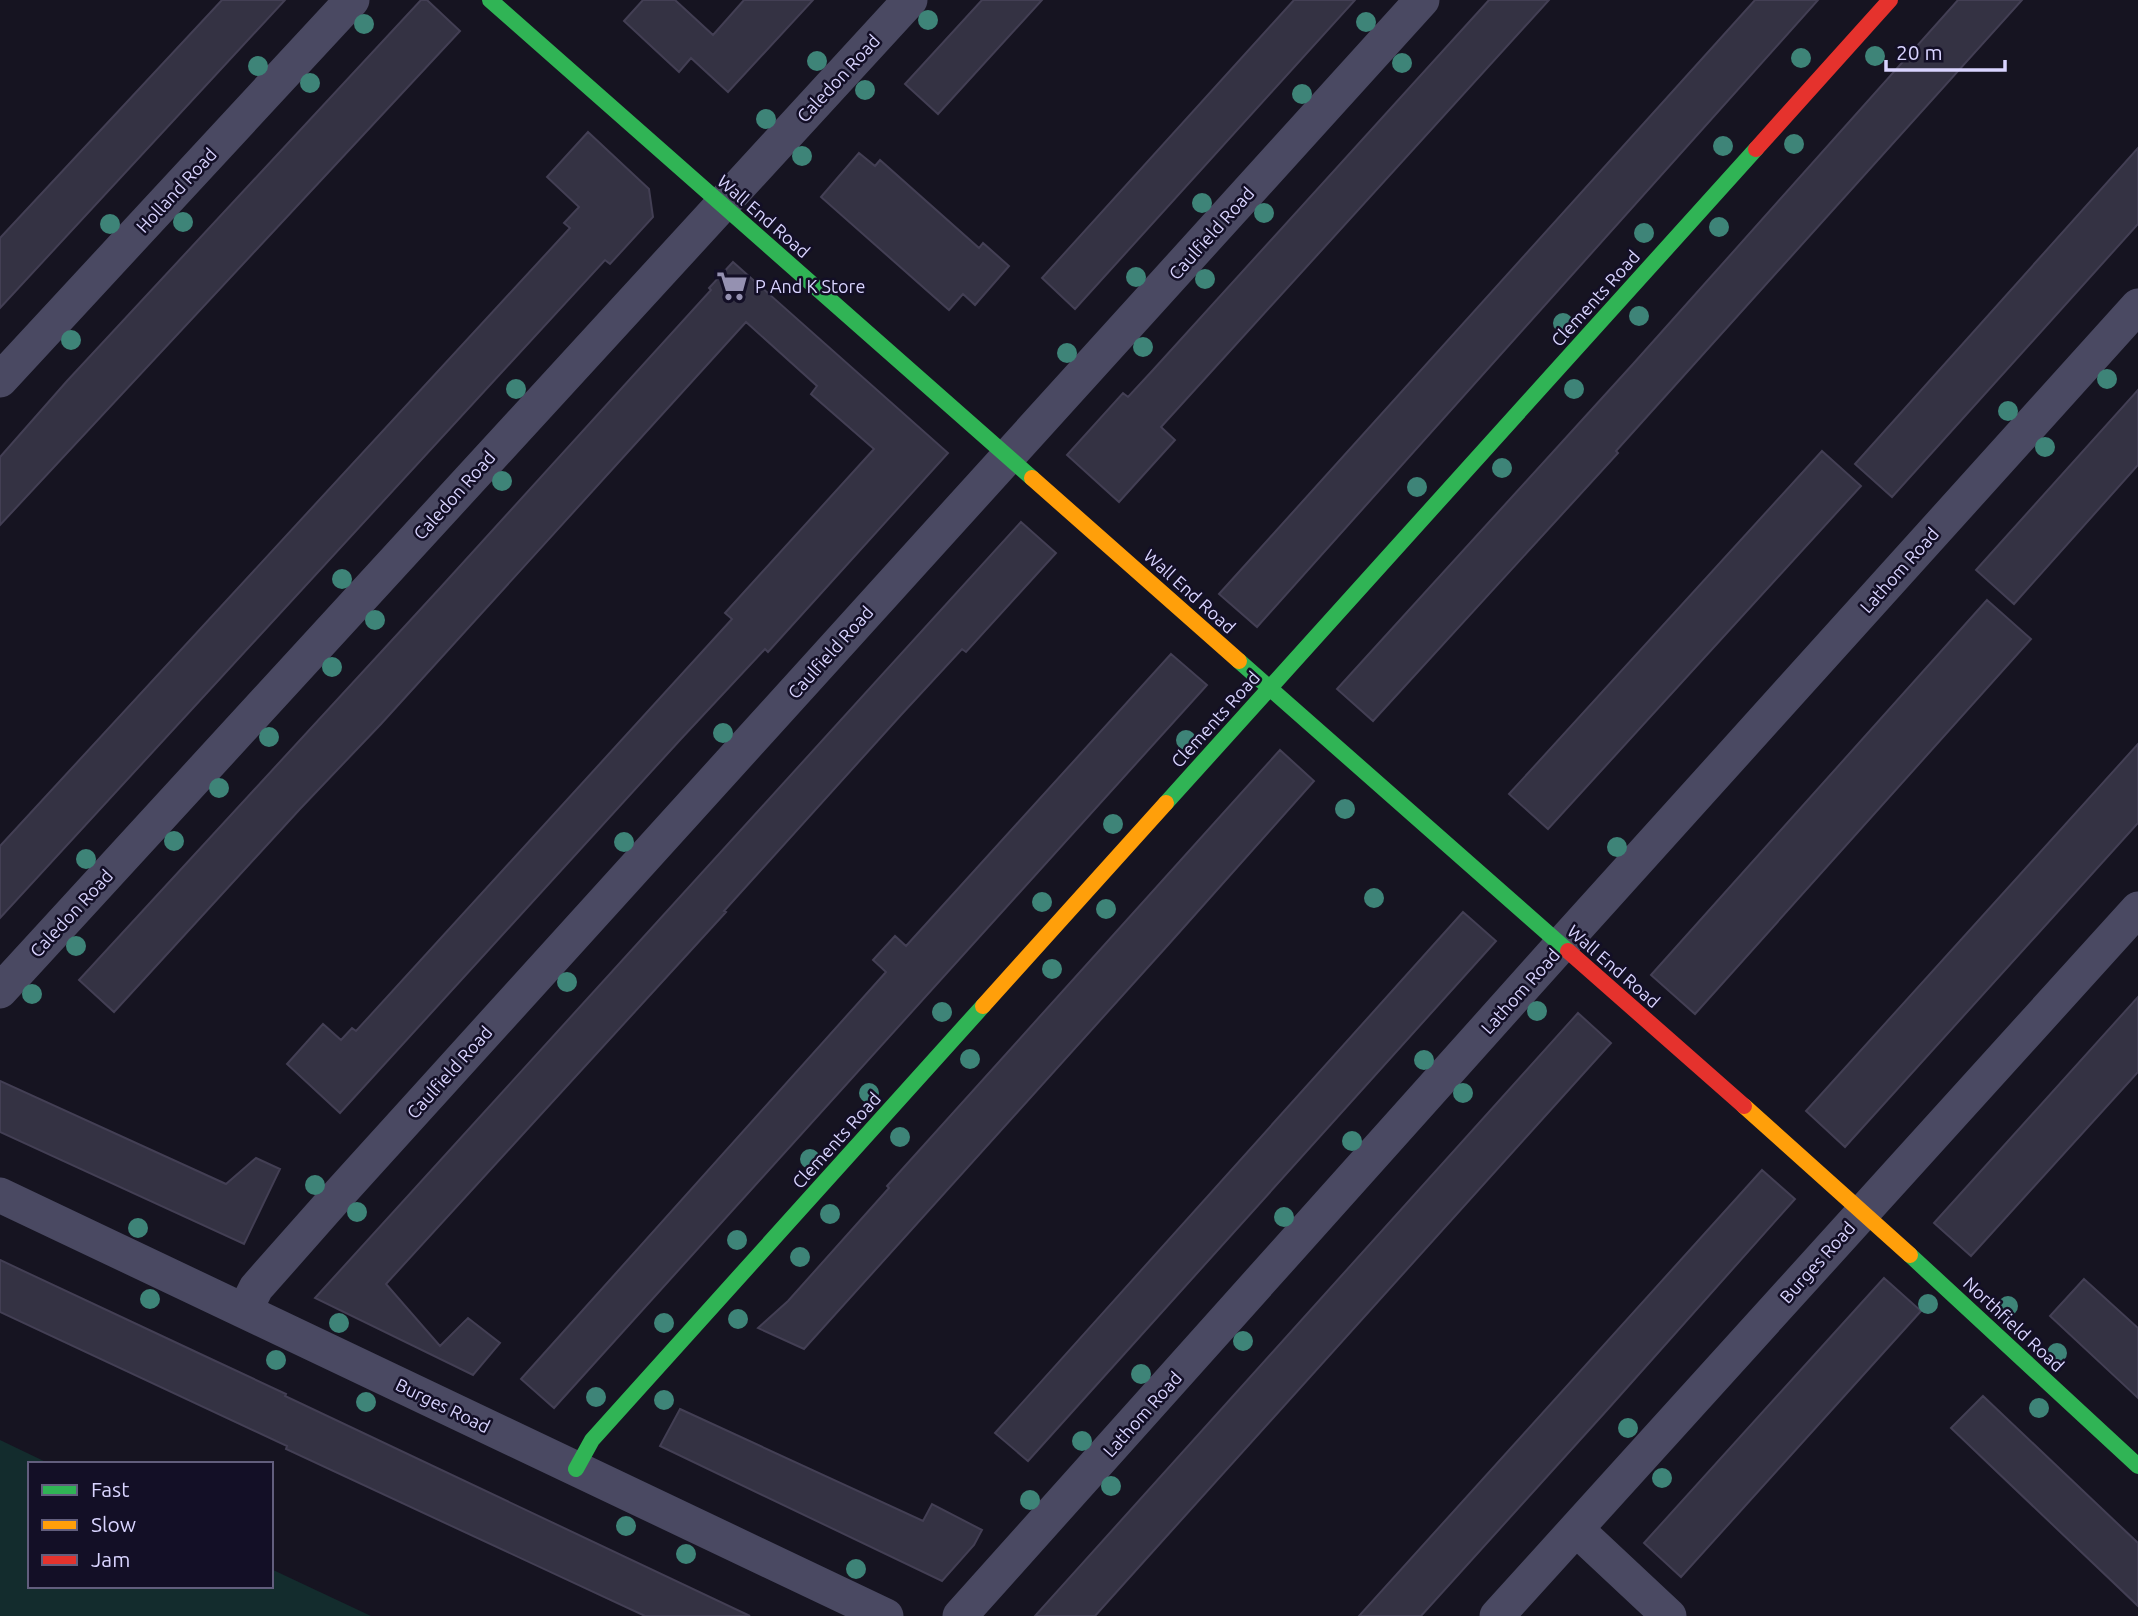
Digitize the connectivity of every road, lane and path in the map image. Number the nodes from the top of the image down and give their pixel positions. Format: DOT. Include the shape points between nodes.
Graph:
graph roads {
  1 [pos="352,0"];
  2 [pos="490,0"];
  3 [pos="910,0"];
  4 [pos="1422,0"];
  5 [pos="1890,0"];
  6 [pos="722,204"];
  7 [pos="2138,306"];
  8 [pos="0,380"];
  9 [pos="1008,456"];
  10 [pos="1269,688"];
  11 [pos="2135,920"];
  12 [pos="1561,945"];
  13 [pos="0,991"];
  14 [pos="0,1195"];
  15 [pos="1863,1211"];
  16 [pos="245,1310"];
  17 [pos="2138,1466"];
  18 [pos="576,1469"];
  19 [pos="1576,1529"];
  20 [pos="886,1616"];
  21 [pos="960,1616"];
  22 [pos="1497,1616"];
  23 [pos="1670,1616"];
  1 -- 8 [label="street, Holland Road"];
  2 -- 6 [label="street, Wall End Road"];
  3 -- 6 [label="street, Caledon Road"];
  4 -- 9 [label="street, Caulfield Road"];
  5 -- 10 [label="street, Clements Road"];
  6 -- 9 [label="street, Wall End Road"];
  6 -- 13 [label="street, Caledon Road"];
  7 -- 12 [label="street, Lathom Road"];
  9 -- 10 [label="street, Wall End Road"];
  9 -- 16 [label="street, Caulfield Road" via="340,1193 256,1288"];
  10 -- 12 [label="street, Wall End Road"];
  10 -- 18 [label="street, Clements Road" via="592,1440"];
  11 -- 15 [label="street, Burges Road"];
  12 -- 15 [label="street, Wall End Road"];
  12 -- 21 [label="street, Lathom Road"];
  14 -- 16 [label="street, Burges Road"];
  15 -- 17 [label="street, Northfield Road"];
  15 -- 19 [label="street, Burges Road"];
  16 -- 18 [label="street, Burges Road"];
  18 -- 20 [label="street, Burges Road"];
  19 -- 22 [label="street, Burges Road"];
  19 -- 23 [label="street"];
}
